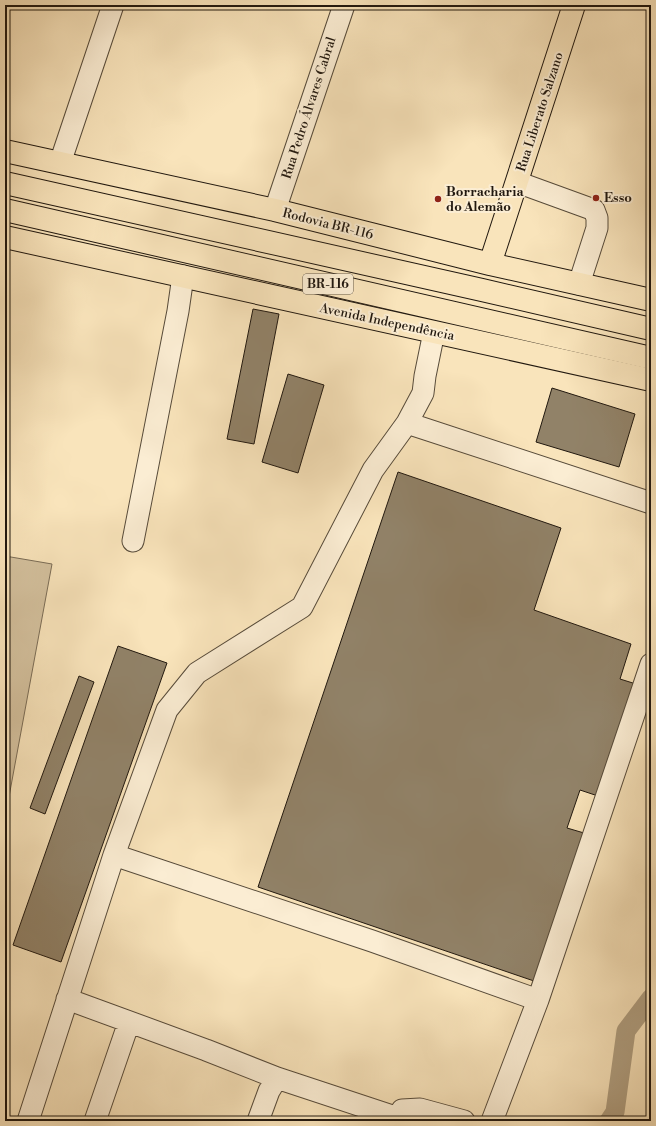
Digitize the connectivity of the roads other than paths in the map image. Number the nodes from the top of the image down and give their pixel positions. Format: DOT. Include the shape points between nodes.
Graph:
graph roads {
  1 [pos="113,5"];
  2 [pos="344,5"];
  3 [pos="574,5"];
  4 [pos="5,151"];
  5 [pos="60,164"];
  6 [pos="517,182"];
  7 [pos="5,183"];
  8 [pos="5,210"];
  9 [pos="275,210"];
  10 [pos="5,237"];
  11 [pos="490,264"];
  12 [pos="182,276"];
  13 [pos="579,284"];
  14 [pos="651,300"];
  15 [pos="651,329"];
  16 [pos="434,332"];
  17 [pos="651,358"];
  18 [pos="651,380"];
  19 [pos="407,424"];
  20 [pos="651,503"];
  21 [pos="133,541"];
  22 [pos="651,664"];
  23 [pos="114,855"];
  24 [pos="67,999"];
  25 [pos="538,1000"];
  26 [pos="129,1022"];
  27 [pos="277,1078"];
  28 [pos="397,1119"];
  29 [pos="28,1121"];
  30 [pos="95,1121"];
  31 [pos="258,1121"];
  32 [pos="464,1121"];
  33 [pos="492,1121"];
  1 -- 5 [label="street"];
  2 -- 9 [label="street, Rua Pedro Álvares Cabral"];
  3 -- 6 [label="main road, Rua Liberato Salzano"];
  4 -- 5 [label="main road, Rodovia BR-116"];
  5 -- 9 [label="main road, Rodovia BR-116"];
  6 -- 11 [label="main road, Rua Liberato Salzano"];
  6 -- 13 [label="street" via="594,210 597,228"];
  7 -- 15 [label="main road, BR-116"];
  8 -- 17 [label="main road, BR-116"];
  9 -- 11 [label="main road, Rodovia BR-116"];
  10 -- 12 [label="main road, Avenida Independência"];
  11 -- 13 [label="main road, Rodovia BR-116"];
  12 -- 16 [label="main road, Avenida Independência"];
  12 -- 21 [label="street" via="178,311"];
  13 -- 14 [label="main road, Rodovia BR-116"];
  16 -- 18 [label="main road, Avenida Independência"];
  16 -- 19 [label="street" via="424,376 423,393"];
  19 -- 20 [label="street"];
  19 -- 23 [label="street" via="372,470 302,607 197,673 167,710"];
  22 -- 25 [label="street"];
  23 -- 24 [label="street"];
  23 -- 25 [label="street" via="372,941"];
  24 -- 26 [label="street"];
  24 -- 29 [label="street"];
  25 -- 33 [label="street"];
  26 -- 27 [label="street"];
  26 -- 30 [label="street"];
  27 -- 28 [label="street"];
  27 -- 31 [label="street" via="269,1091"];
  28 -- 32 [label="street" via="402,1110 420,1109"];
}
